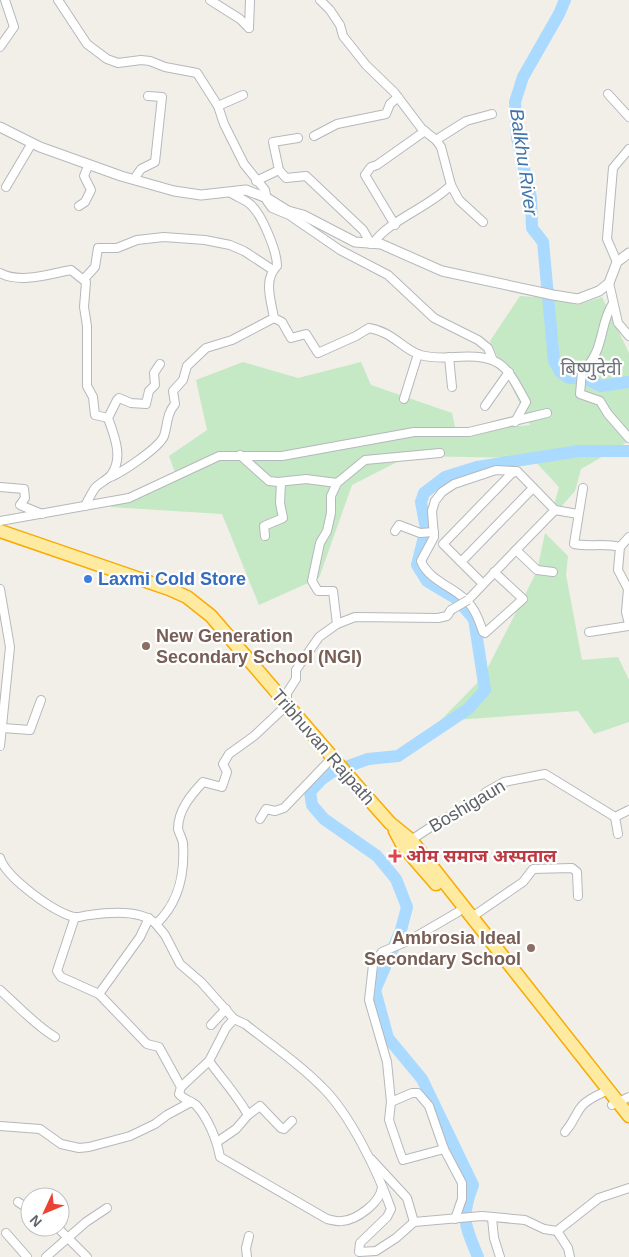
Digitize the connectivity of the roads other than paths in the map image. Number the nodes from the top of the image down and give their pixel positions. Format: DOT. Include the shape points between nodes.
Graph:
graph roads {
  1 [pos="5,0"];
  2 [pos="58,0"];
  3 [pos="210,0"];
  4 [pos="250,0"];
  5 [pos="320,0"];
  6 [pos="0,48"];
  7 [pos="608,94"];
  8 [pos="243,95"];
  9 [pos="148,96"];
  10 [pos="398,97"];
  11 [pos="218,106"];
  12 [pos="492,114"];
  13 [pos="629,117"];
  14 [pos="0,127"];
  15 [pos="425,131"];
  16 [pos="314,136"];
  17 [pos="298,138"];
  18 [pos="436,140"];
  19 [pos="32,143"];
  20 [pos="629,148"];
  21 [pos="88,166"];
  22 [pos="280,170"];
  23 [pos="134,180"];
  24 [pos="256,181"];
  25 [pos="451,185"];
  26 [pos="6,187"];
  27 [pos="231,192"];
  28 [pos="267,198"];
  29 [pos="79,206"];
  30 [pos="483,222"];
  31 [pos="395,225"];
  32 [pos="372,244"];
  33 [pos="629,253"];
  34 [pos="617,262"];
  35 [pos="273,270"];
  36 [pos="0,273"];
  37 [pos="84,279"];
  38 [pos="609,283"];
  39 [pos="613,303"];
  40 [pos="274,318"];
  41 [pos="629,336"];
  42 [pos="418,354"];
  43 [pos="448,358"];
  44 [pos="492,358"];
  45 [pos="160,364"];
  46 [pos="510,372"];
  47 [pos="452,387"];
  48 [pos="404,399"];
  49 [pos="485,406"];
  50 [pos="547,413"];
  51 [pos="108,418"];
  52 [pos="515,422"];
  53 [pos="628,437"];
  54 [pos="440,453"];
  55 [pos="240,455"];
  56 [pos="515,471"];
  57 [pos="108,478"];
  58 [pos="280,482"];
  59 [pos="337,483"];
  60 [pos="0,487"];
  61 [pos="533,488"];
  62 [pos="583,488"];
  63 [pos="85,506"];
  64 [pos="555,510"];
  65 [pos="42,514"];
  66 [pos="578,514"];
  67 [pos="0,522"];
  68 [pos="0,530"];
  69 [pos="395,531"];
  70 [pos="434,532"];
  71 [pos="265,536"];
  72 [pos="629,537"];
  73 [pos="620,547"];
  74 [pos="516,550"];
  75 [pos="461,562"];
  76 [pos="494,572"];
  77 [pos="553,572"];
  78 [pos="483,584"];
  79 [pos="0,589"];
  80 [pos="337,624"];
  81 [pos="629,625"];
  82 [pos="588,632"];
  83 [pos="42,700"];
  84 [pos="287,706"];
  85 [pos="2,728"];
  86 [pos="0,746"];
  87 [pos="332,758"];
  88 [pos="629,810"];
  89 [pos="615,817"];
  90 [pos="260,819"];
  91 [pos="390,823"];
  92 [pos="618,834"];
  93 [pos="411,840"];
  94 [pos="0,861"];
  95 [pos="578,896"];
  96 [pos="458,912"];
  97 [pos="75,917"];
  98 [pos="472,917"];
  99 [pos="148,918"];
  100 [pos="156,924"];
  101 [pos="512,974"];
  102 [pos="0,990"];
  103 [pos="99,994"];
  104 [pos="226,1009"];
  105 [pos="234,1019"];
  106 [pos="212,1025"];
  107 [pos="55,1037"];
  108 [pos="209,1061"];
  109 [pos="181,1087"];
  110 [pos="602,1093"];
  111 [pos="620,1101"];
  112 [pos="191,1102"];
  113 [pos="392,1102"];
  114 [pos="248,1115"];
  115 [pos="629,1116"];
  116 [pos="292,1121"];
  117 [pos="0,1126"];
  118 [pos="629,1127"];
  119 [pos="565,1132"];
  120 [pos="217,1142"];
  121 [pos="444,1149"];
  122 [pos="367,1157"];
  123 [pos="383,1185"];
  124 [pos="629,1188"];
  125 [pos="107,1208"];
  126 [pos="492,1218"];
  127 [pos="455,1219"];
  128 [pos="414,1222"];
  129 [pos="557,1231"];
  130 [pos="6,1233"];
  131 [pos="70,1236"];
  132 [pos="249,1236"];
  133 [pos="68,1237"];
  134 [pos="375,1254"];
  135 [pos="27,1257"];
  136 [pos="46,1257"];
  137 [pos="87,1257"];
  138 [pos="247,1257"];
  139 [pos="500,1257"];
  140 [pos="570,1257"];
  1 -- 6 [label="street" via="14,26"];
  2 -- 11 [label="street" via="87,44 96,52 118,63 150,61 197,73"];
  3 -- 4 [label="street" via="249,28"];
  5 -- 10 [label="street" via="366,65"];
  7 -- 13 [label="street"];
  8 -- 11 [label="street"];
  9 -- 23 [label="street" via="162,97 155,162 141,169"];
  10 -- 15 [label="street"];
  10 -- 16 [label="street" via="386,114 337,124"];
  11 -- 24 [label="street" via="244,164"];
  12 -- 18 [label="street" via="466,121"];
  14 -- 19 [label="street"];
  15 -- 18 [label="street"];
  15 -- 31 [label="street" via="371,167 365,175"];
  17 -- 22 [label="street" via="273,142"];
  18 -- 25 [label="street" via="441,147"];
  19 -- 21 [label="street"];
  19 -- 26 [label="street"];
  20 -- 34 [label="street" via="613,168 607,239"];
  21 -- 23 [label="street"];
  21 -- 29 [label="street" via="84,176 91,190"];
  22 -- 24 [label="street"];
  22 -- 32 [label="street" via="286,178 306,176 363,230"];
  23 -- 27 [label="street" via="201,195"];
  24 -- 28 [label="street" via="265,190"];
  25 -- 30 [label="street" via="459,200"];
  25 -- 31 [label="street" via="426,206"];
  27 -- 28 [label="street" via="246,190"];
  27 -- 35 [label="street" via="250,204 258,215 277,258 277,266"];
  28 -- 32 [label="street" via="355,242"];
  28 -- 44 [label="street" via="272,208 388,275 434,318 478,340 488,348"];
  31 -- 32 [label="street" via="378,235"];
  32 -- 38 [label="street" via="382,244 442,271 553,295 578,299 599,291"];
  33 -- 34 [label="street"];
  34 -- 38 [label="street"];
  35 -- 37 [label="street" via="230,245 164,237 137,240 118,248 98,248 95,267"];
  35 -- 40 [label="street" via="268,286"];
  36 -- 37 [label="street" via="11,278 71,270"];
  37 -- 51 [label="street" via="87,386 93,397 95,415"];
  38 -- 39 [label="street"];
  39 -- 41 [label="street" via="618,323"];
  39 -- 53 [label="street" via="599,349 582,372 580,394 600,401"];
  40 -- 42 [label="street" via="282,322 291,338 306,334 318,353 369,328 388,332"];
  40 -- 57 [label="street" via="232,340 206,348 187,366 183,380 173,391 175,404 168,413 163,438 156,447"];
  42 -- 43 [label="street"];
  42 -- 48 [label="street"];
  43 -- 44 [label="street"];
  43 -- 47 [label="street"];
  44 -- 46 [label="street"];
  45 -- 51 [label="street" via="154,373 155,385 148,393 146,404 118,398"];
  46 -- 49 [label="street"];
  46 -- 52 [label="street" via="526,402"];
  50 -- 52 [label="street" via="525,416"];
  51 -- 57 [label="street" via="118,455"];
  52 -- 55 [label="street" via="469,432 414,432 282,456"];
  54 -- 59 [label="street" via="365,460"];
  55 -- 58 [label="street" via="269,480"];
  55 -- 63 [label="street" via="218,456 117,502"];
  56 -- 61 [label="street"];
  56 -- 70 [label="street" via="496,470 454,484 442,492 432,511"];
  56 -- 75 [label="street" via="443,544"];
  57 -- 63 [label="street" via="96,487"];
  58 -- 59 [label="street" via="306,479"];
  58 -- 71 [label="street" via="284,518 264,526"];
  59 -- 80 [label="street" via="331,496 331,513 320,543 312,581 318,591 333,591"];
  60 -- 65 [label="street" via="24,489 25,498 20,505"];
  61 -- 64 [label="street"];
  61 -- 75 [label="street"];
  62 -- 66 [label="street"];
  63 -- 65 [label="street"];
  64 -- 66 [label="street"];
  64 -- 74 [label="street"];
  65 -- 67 [label="street"];
  66 -- 73 [label="street" via="574,544"];
  68 -- 84 [label="highway, Tribhuvan Rajpath" via="187,597 211,616"];
  69 -- 70 [label="street" via="399,525 420,533"];
  70 -- 76 [label="street" via="421,561 423,567 461,595 472,607 485,634 523,599"];
  72 -- 73 [label="street"];
  73 -- 81 [label="street" via="618,570 628,589 626,612"];
  74 -- 76 [label="street"];
  74 -- 77 [label="street" via="537,570"];
  75 -- 78 [label="street"];
  76 -- 78 [label="street"];
  78 -- 80 [label="street, bridge" via="447,616 355,617"];
  79 -- 85 [label="street" via="10,647"];
  80 -- 84 [label="street" via="315,641 296,670 296,679 287,693"];
  81 -- 82 [label="street"];
  83 -- 85 [label="street" via="30,730"];
  84 -- 87 [label="highway, Tribhuvan Rajpath"];
  84 -- 100 [label="street" via="229,754 223,764 227,772 222,787 203,782 187,798 178,829 183,842 179,891 170,912"];
  85 -- 86 [label="street"];
  87 -- 90 [label="street" via="284,808 266,809"];
  87 -- 91 [label="highway, Tribhuvan Rajpath"];
  88 -- 89 [label="street"];
  89 -- 92 [label="street"];
  89 -- 93 [label="street, Boshigaun" via="545,774 504,782 486,792 476,803"];
  91 -- 93 [label="highway, Tribhuvan Rajpath"];
  91 -- 96 [label="highway, Tribhuvan Rajpath" via="403,846"];
  93 -- 98 [label="highway, Tribhuvan Rajpath"];
  94 -- 97 [label="street" via="7,873 40,898"];
  95 -- 98 [label="street" via="577,872 572,868 533,869 523,882"];
  96 -- 101 [label="highway, Tribhuvan Rajpath"];
  96 -- 113 [label="street" via="382,952 373,965 368,1000 387,1062"];
  97 -- 99 [label="street" via="119,912"];
  97 -- 103 [label="street" via="57,971 61,977"];
  98 -- 101 [label="highway, Tribhuvan Rajpath"];
  99 -- 100 [label="street"];
  99 -- 103 [label="street" via="140,937"];
  100 -- 104 [label="street" via="180,964"];
  101 -- 110 [label="highway, Tribhuvan Rajpath"];
  101 -- 111 [label="highway, Tribhuvan Rajpath"];
  102 -- 107 [label="street"];
  103 -- 109 [label="street" via="147,1044 159,1047"];
  104 -- 105 [label="street"];
  104 -- 106 [label="street"];
  105 -- 108 [label="street"];
  105 -- 122 [label="street" via="245,1024 322,1086 338,1105"];
  108 -- 109 [label="street"];
  108 -- 114 [label="street" via="236,1094"];
  109 -- 112 [label="street" via="179,1094"];
  110 -- 111 [label="highway, Tribhuvan Rajpath"];
  110 -- 119 [label="street" via="580,1106"];
  111 -- 115 [label="highway, Tribhuvan Rajpath"];
  111 -- 118 [label="highway, Tribhuvan Rajpath"];
  112 -- 117 [label="street" via="130,1136 89,1147 61,1144 40,1129"];
  112 -- 120 [label="street" via="202,1113"];
  113 -- 121 [label="street" via="412,1093 421,1095 429,1106"];
  113 -- 121 [label="street" via="389,1120 403,1160"];
  114 -- 116 [label="street" via="260,1106 281,1128"];
  114 -- 120 [label="street" via="236,1129"];
  120 -- 123 [label="street" via="220,1157 327,1219 351,1219 382,1195"];
  121 -- 127 [label="street" via="462,1183 462,1199"];
  122 -- 123 [label="street"];
  122 -- 128 [label="street" via="407,1198"];
  123 -- 134 [label="street" via="391,1209 388,1217 358,1247 360,1252"];
  124 -- 129 [label="street" via="600,1198"];
  125 -- 131 [label="street"];
  126 -- 127 [label="street"];
  126 -- 129 [label="street" via="525,1220"];
  126 -- 139 [label="street"];
  127 -- 128 [label="street"];
  128 -- 134 [label="street"];
  129 -- 140 [label="street"];
  130 -- 135 [label="street"];
  132 -- 138 [label="street"];
  133 -- 136 [label="street"];
  133 -- 137 [label="street"];
}
